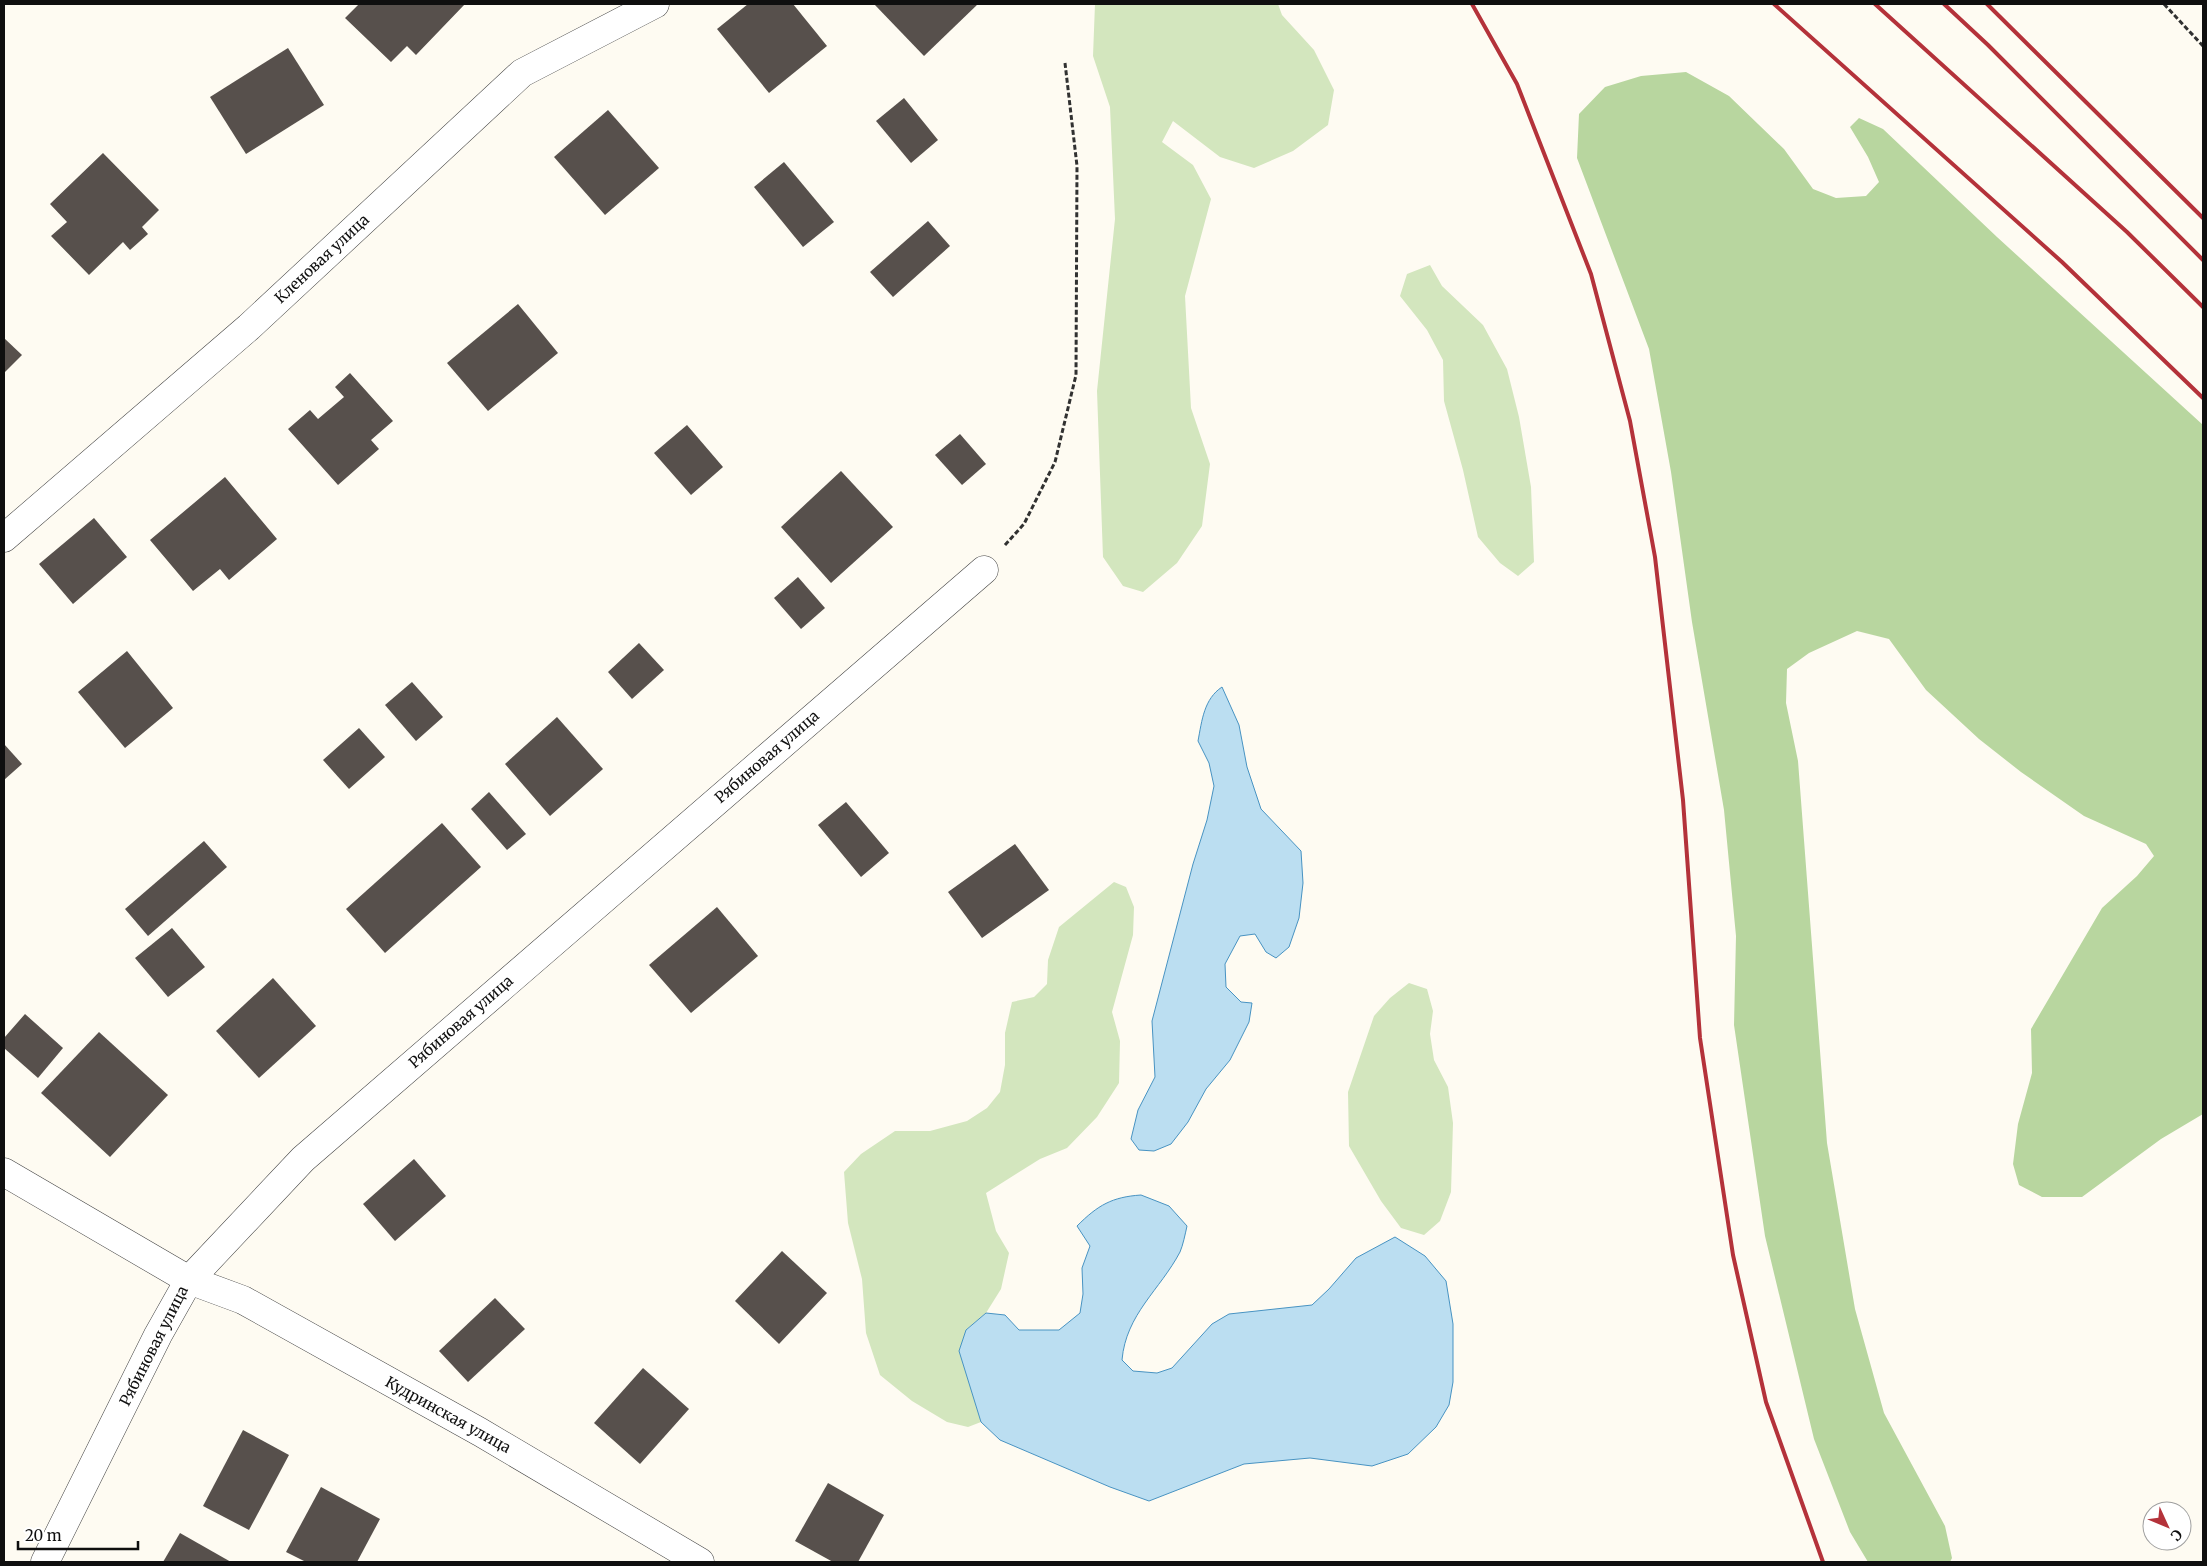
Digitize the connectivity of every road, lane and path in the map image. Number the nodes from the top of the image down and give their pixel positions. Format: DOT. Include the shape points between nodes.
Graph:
graph roads {
  1 [pos="655,4"];
  2 [pos="2164,4"];
  3 [pos="2203,46"];
  4 [pos="1065,63"];
  5 [pos="4,538"];
  6 [pos="984,570"];
  7 [pos="4,1172"];
  8 [pos="189,1280"];
  9 [pos="45,1562"];
  10 [pos="700,1562"];
  1 -- 5 [label="street, Кленовая улица" via="522,73 249,327"];
  2 -- 3 [label="path"];
  4 -- 6 [label="path" via="1077,166 1076,375 1055,462 1024,524"];
  6 -- 8 [label="street, Рябиновая улица" via="303,1159"];
  7 -- 8 [label="street, Кудринская улица"];
  8 -- 9 [label="street, Рябиновая улица"];
  8 -- 10 [label="street, Кудринская улица" via="243,1300 480,1432"];
}
